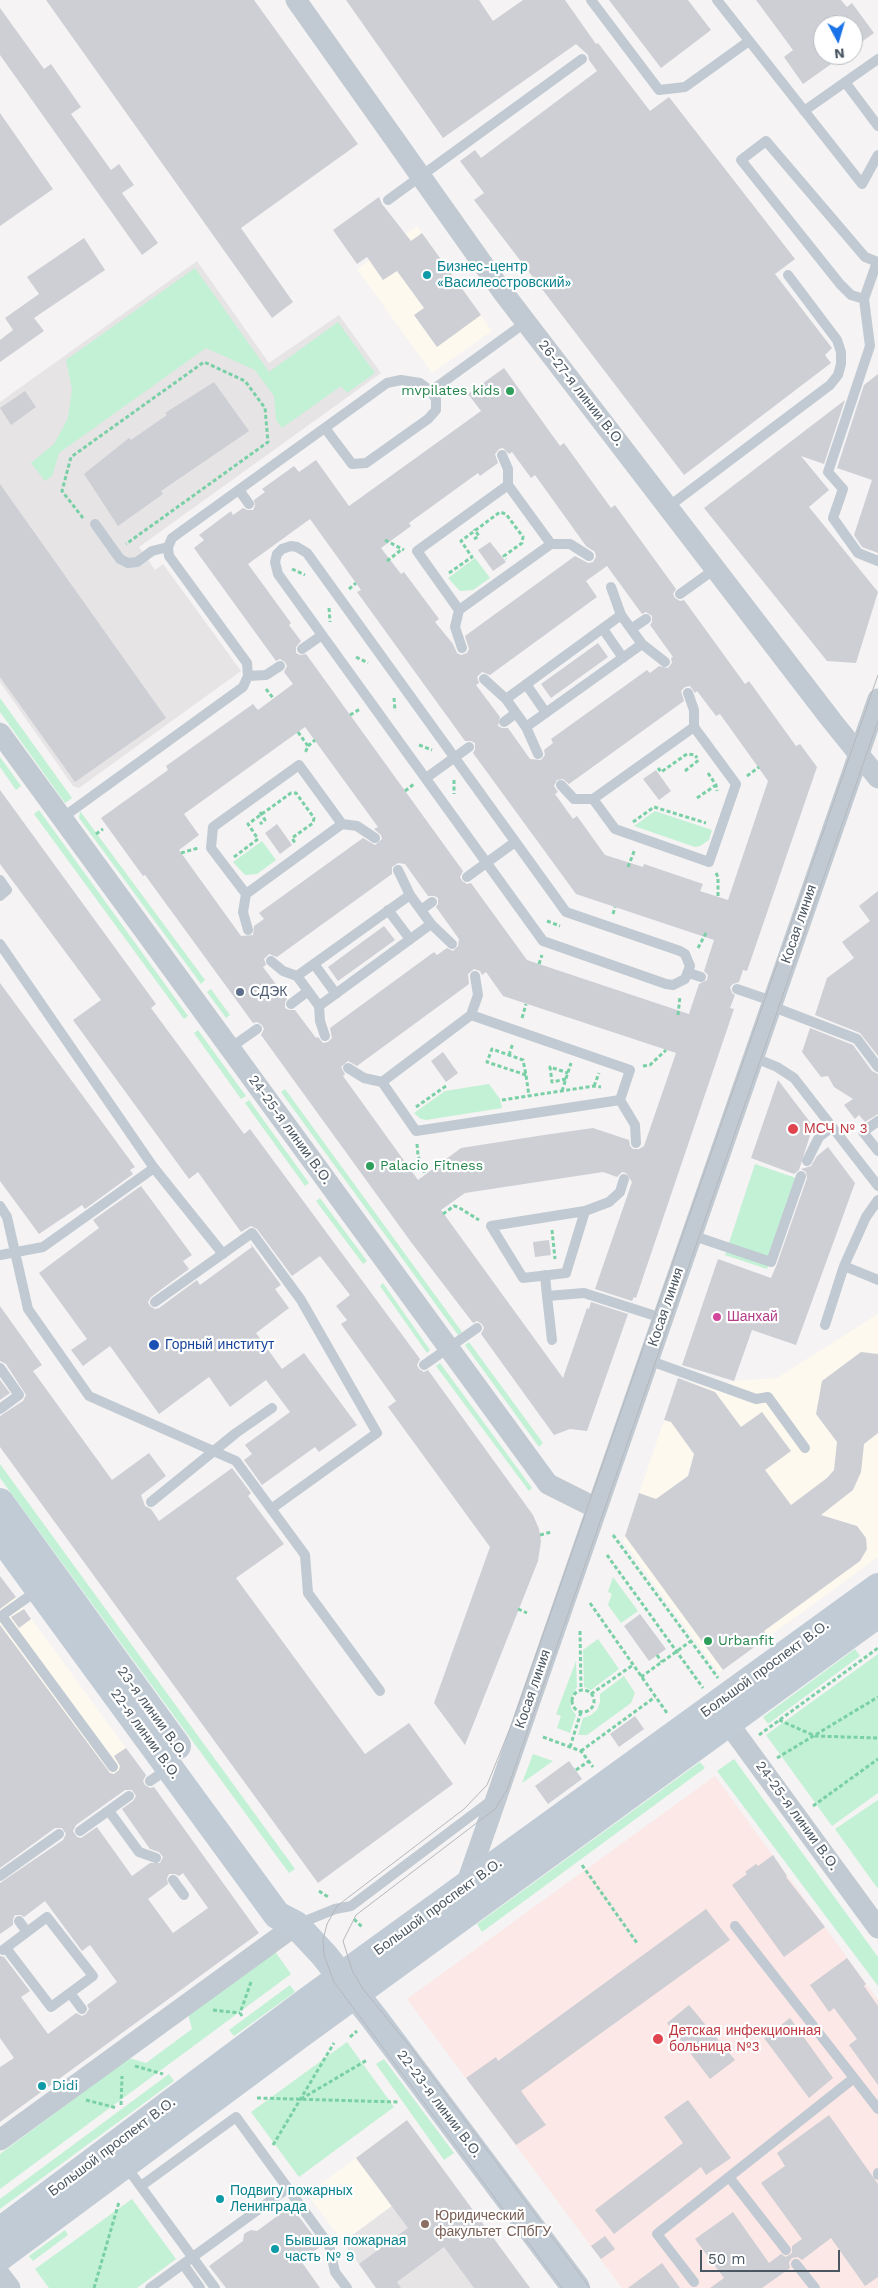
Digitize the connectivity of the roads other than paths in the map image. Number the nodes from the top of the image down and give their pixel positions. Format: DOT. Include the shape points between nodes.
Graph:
graph roads {
  1 [pos="296,0"];
  2 [pos="591,0"];
  3 [pos="717,0"];
  4 [pos="749,41"];
  5 [pos="582,59"];
  6 [pos="878,59"];
  7 [pos="845,82"];
  8 [pos="804,111"];
  9 [pos="878,126"];
  10 [pos="878,155"];
  11 [pos="421,176"];
  12 [pos="388,200"];
  13 [pos="877,262"];
  14 [pos="788,275"];
  15 [pos="864,300"];
  16 [pos="526,322"];
  17 [pos="431,391"];
  18 [pos="325,428"];
  19 [pos="502,455"];
  20 [pos="508,485"];
  21 [pos="239,490"];
  22 [pos="249,504"];
  23 [pos="668,508"];
  24 [pos="95,524"];
  25 [pos="551,544"];
  26 [pos="168,546"];
  27 [pos="589,556"];
  28 [pos="878,561"];
  29 [pos="715,569"];
  30 [pos="611,587"];
  31 [pos="680,594"];
  32 [pos="460,610"];
  33 [pos="621,616"];
  34 [pos="646,619"];
  35 [pos="602,629"];
  36 [pos="631,630"];
  37 [pos="322,635"];
  38 [pos="642,644"];
  39 [pos="462,648"];
  40 [pos="302,649"];
  41 [pos="623,658"];
  42 [pos="665,662"];
  43 [pos="280,666"];
  44 [pos="248,676"];
  45 [pos="484,679"];
  46 [pos="526,684"];
  47 [pos="688,693"];
  48 [pos="506,699"];
  49 [pos="878,699"];
  50 [pos="516,713"];
  51 [pos="546,713"];
  52 [pos="504,722"];
  53 [pos="526,727"];
  54 [pos="694,727"];
  55 [pos="0,732"];
  56 [pos="469,747"];
  57 [pos="538,754"];
  58 [pos="858,754"];
  59 [pos="454,758"];
  60 [pos="426,778"];
  61 [pos="878,778"];
  62 [pos="561,785"];
  63 [pos="593,799"];
  64 [pos="62,818"];
  65 [pos="342,824"];
  66 [pos="375,838"];
  67 [pos="515,842"];
  68 [pos="486,862"];
  69 [pos="398,870"];
  70 [pos="467,877"];
  71 [pos="0,880"];
  72 [pos="246,894"];
  73 [pos="410,895"];
  74 [pos="0,896"];
  75 [pos="432,902"];
  76 [pos="388,910"];
  77 [pos="421,910"];
  78 [pos="431,924"];
  79 [pos="248,930"];
  80 [pos="410,939"];
  81 [pos="0,944"];
  82 [pos="452,944"];
  83 [pos="271,961"];
  84 [pos="314,964"];
  85 [pos="688,973"];
  86 [pos="297,976"];
  87 [pos="475,976"];
  88 [pos="701,978"];
  89 [pos="737,989"];
  90 [pos="308,991"];
  91 [pos="336,994"];
  92 [pos="772,1003"];
  93 [pos="291,1004"];
  94 [pos="319,1006"];
  95 [pos="471,1015"];
  96 [pos="257,1028"];
  97 [pos="326,1036"];
  98 [pos="230,1048"];
  99 [pos="753,1057"];
  100 [pos="878,1067"];
  101 [pos="348,1068"];
  102 [pos="382,1082"];
  103 [pos="620,1100"];
  104 [pos="878,1121"];
  105 [pos="832,1127"];
  106 [pos="636,1143"];
  107 [pos="878,1151"];
  108 [pos="807,1161"];
  109 [pos="154,1168"];
  110 [pos="801,1176"];
  111 [pos="624,1179"];
  112 [pos="878,1186"];
  113 [pos="878,1200"];
  114 [pos="0,1206"];
  115 [pos="585,1211"];
  116 [pos="691,1236"];
  117 [pos="15,1252"];
  118 [pos="222,1254"];
  119 [pos="0,1255"];
  120 [pos="844,1266"];
  121 [pos="545,1275"];
  122 [pos="878,1280"];
  123 [pos="548,1296"];
  124 [pos="155,1302"];
  125 [pos="662,1318"];
  126 [pos="825,1325"];
  127 [pos="477,1328"];
  128 [pos="552,1340"];
  129 [pos="449,1348"];
  130 [pos="648,1360"];
  131 [pos="424,1365"];
  132 [pos="0,1368"];
  133 [pos="272,1408"];
  134 [pos="0,1409"];
  135 [pos="805,1448"];
  136 [pos="215,1452"];
  137 [pos="0,1502"];
  138 [pos="151,1502"];
  139 [pos="596,1508"];
  140 [pos="270,1509"];
  141 [pos="0,1536"];
  142 [pos="47,1584"];
  143 [pos="878,1587"];
  144 [pos="878,1614"];
  145 [pos="1,1616"];
  146 [pos="380,1692"];
  147 [pos="717,1699"];
  148 [pos="113,1767"];
  149 [pos="130,1796"];
  150 [pos="496,1796"];
  151 [pos="109,1811"];
  152 [pos="80,1831"];
  153 [pos="59,1834"];
  154 [pos="156,1858"];
  155 [pos="0,1876"];
  156 [pos="173,1880"];
  157 [pos="464,1888"];
  158 [pos="184,1895"];
  159 [pos="463,1916"];
  160 [pos="19,1921"];
  161 [pos="296,1925"];
  162 [pos="735,1926"];
  163 [pos="878,1928"];
  164 [pos="27,1932"];
  165 [pos="348,1986"];
  166 [pos="70,1993"];
  167 [pos="82,2009"];
  168 [pos="854,2078"];
  169 [pos="878,2109"];
  170 [pos="0,2140"];
  171 [pos="125,2164"];
  172 [pos="729,2177"];
  173 [pos="141,2186"];
  174 [pos="288,2188"];
  175 [pos="0,2231"];
  176 [pos="786,2250"];
  177 [pos="0,2257"];
  178 [pos="192,2257"];
  179 [pos="183,2264"];
  180 [pos="796,2264"];
  181 [pos="0,2274"];
  182 [pos="694,2282"];
  183 [pos="10,2288"];
  184 [pos="150,2288"];
  185 [pos="200,2288"];
  186 [pos="215,2288"];
  187 [pos="347,2288"];
  188 [pos="576,2288"];
  189 [pos="815,2288"];
  1 -- 11 [label="street, 26-27-я линии В.О."];
  2 -- 4 [label="lane" via="660,90 685,87"];
  3 -- 4 [label="lane"];
  4 -- 8 [label="lane"];
  5 -- 11 [label="lane"];
  6 -- 7 [label="lane"];
  7 -- 8 [label="lane"];
  7 -- 9 [label="lane"];
  8 -- 10 [label="lane" via="862,184"];
  11 -- 12 [label="lane"];
  11 -- 16 [label="street, 26-27-я линии В.О."];
  13 -- 15 [label="lane"];
  13 -- 15 [label="lane" via="865,257 766,141 741,160 840,284 851,295"];
  14 -- 23 [label="lane" via="837,340 841,352 838,375 830,385"];
  15 -- 28 [label="lane" via="870,346 828,472 843,489 833,518 858,553"];
  16 -- 17 [label="lane"];
  16 -- 23 [label="street, 26-27-я линии В.О."];
  17 -- 18 [label="lane" via="420,383 401,380 387,383"];
  17 -- 18 [label="lane" via="436,399 436,410 428,419 366,463 352,464"];
  18 -- 21 [label="lane"];
  19 -- 20 [label="lane" via="508,470"];
  20 -- 25 [label="lane"];
  20 -- 32 [label="lane" via="417,551"];
  21 -- 22 [label="lane"];
  21 -- 26 [label="lane" via="172,538"];
  23 -- 29 [label="street, 26-27-я линии В.О."];
  24 -- 26 [label="lane" via="120,559 128,563 137,562 152,551"];
  25 -- 27 [label="lane" via="570,544"];
  25 -- 32 [label="lane"];
  26 -- 44 [label="lane" via="169,556 247,663"];
  29 -- 31 [label="lane"];
  29 -- 58 [label="street, 26-27-я линии В.О."];
  30 -- 33 [label="lane"];
  32 -- 39 [label="lane" via="455,627"];
  33 -- 35 [label="lane"];
  33 -- 36 [label="lane"];
  34 -- 36 [label="lane"];
  35 -- 41 [label="lane"];
  35 -- 46 [label="lane"];
  36 -- 38 [label="lane"];
  37 -- 40 [label="lane"];
  37 -- 59 [label="lane" via="276,568 280,546 297,547 307,553"];
  37 -- 60 [label="lane"];
  38 -- 41 [label="lane"];
  38 -- 42 [label="lane"];
  41 -- 51 [label="lane"];
  43 -- 44 [label="lane" via="266,675"];
  44 -- 64 [label="lane" via="243,687"];
  45 -- 48 [label="lane"];
  46 -- 48 [label="lane"];
  46 -- 51 [label="lane"];
  47 -- 54 [label="lane" via="694,710"];
  48 -- 50 [label="lane"];
  49 -- 58 [label="street, Косая линия"];
  50 -- 52 [label="lane"];
  50 -- 53 [label="lane"];
  51 -- 53 [label="lane"];
  53 -- 57 [label="lane"];
  54 -- 63 [label="lane"];
  54 -- 63 [label="lane" via="736,784 709,862 615,829"];
  55 -- 64 [label="street, 24-25-я линии В.О."];
  56 -- 59 [label="lane"];
  58 -- 61 [label="street, 26-27-я линии В.О."];
  58 -- 92 [label="street, Косая линия"];
  59 -- 60 [label="lane"];
  59 -- 67 [label="lane"];
  60 -- 68 [label="lane"];
  62 -- 63 [label="lane" via="574,799"];
  64 -- 98 [label="street, 24-25-я линии В.О."];
  65 -- 66 [label="lane" via="357,826"];
  65 -- 72 [label="lane"];
  65 -- 72 [label="lane" via="299,765 213,827 211,848"];
  67 -- 68 [label="lane"];
  67 -- 85 [label="lane" via="566,912 680,951 688,960"];
  68 -- 70 [label="lane"];
  68 -- 85 [label="lane" via="546,944 666,984 679,983"];
  69 -- 73 [label="lane"];
  71 -- 74 [label="lane" via="7,890"];
  72 -- 79 [label="lane" via="243,912"];
  73 -- 76 [label="lane"];
  73 -- 77 [label="lane"];
  75 -- 77 [label="lane"];
  76 -- 80 [label="lane"];
  76 -- 84 [label="lane"];
  77 -- 78 [label="lane"];
  78 -- 80 [label="lane"];
  78 -- 82 [label="lane"];
  80 -- 91 [label="lane"];
  81 -- 109 [label="lane"];
  83 -- 86 [label="lane" via="283,971"];
  84 -- 86 [label="lane"];
  84 -- 91 [label="lane"];
  85 -- 88 [label="lane"];
  86 -- 90 [label="lane"];
  87 -- 95 [label="lane" via="478,995"];
  89 -- 92 [label="lane"];
  90 -- 93 [label="lane"];
  90 -- 94 [label="lane"];
  91 -- 94 [label="lane"];
  92 -- 99 [label="street, Косая линия"];
  92 -- 100 [label="lane" via="857,1039"];
  94 -- 97 [label="lane"];
  95 -- 102 [label="lane"];
  95 -- 103 [label="lane" via="630,1070"];
  96 -- 98 [label="lane"];
  98 -- 129 [label="street, 24-25-я линии В.О."];
  99 -- 105 [label="lane" via="794,1078"];
  99 -- 116 [label="street, Косая линия"];
  101 -- 102 [label="lane" via="364,1078"];
  102 -- 103 [label="lane" via="416,1131"];
  103 -- 106 [label="lane" via="636,1125"];
  104 -- 107 [label="lane" via="863,1132"];
  105 -- 108 [label="lane" via="819,1137"];
  105 -- 112 [label="lane"];
  109 -- 117 [label="lane" via="43,1246"];
  109 -- 118 [label="lane"];
  110 -- 116 [label="lane" via="771,1262"];
  111 -- 115 [label="lane" via="620,1192 609,1202"];
  113 -- 120 [label="lane" via="866,1217"];
  114 -- 117 [label="lane" via="7,1217"];
  115 -- 121 [label="lane" via="566,1273"];
  115 -- 121 [label="lane" via="490,1226 523,1278"];
  116 -- 125 [label="street, Косая линия"];
  117 -- 119 [label="lane"];
  117 -- 136 [label="lane" via="28,1309 89,1396"];
  118 -- 124 [label="lane"];
  118 -- 140 [label="lane" via="252,1233 301,1300 377,1433"];
  120 -- 122 [label="lane"];
  120 -- 126 [label="lane"];
  121 -- 123 [label="lane"];
  123 -- 125 [label="lane" via="584,1293"];
  123 -- 128 [label="lane"];
  125 -- 130 [label="street, Косая линия"];
  127 -- 129 [label="lane"];
  129 -- 131 [label="lane"];
  129 -- 139 [label="street, 24-25-я линии В.О." via="548,1484"];
  130 -- 135 [label="lane" via="756,1399 768,1397"];
  130 -- 139 [label="street, Косая линия"];
  132 -- 134 [label="lane" via="19,1395"];
  133 -- 136 [label="lane"];
  136 -- 138 [label="lane"];
  136 -- 140 [label="lane" via="236,1461"];
  137 -- 142 [label="main road, 23-я линии В.О."];
  139 -- 150 [label="street, Косая линия"];
  140 -- 146 [label="lane" via="304,1555 308,1594"];
  141 -- 142 [label="main road, 22-я линии В.О."];
  142 -- 145 [label="lane"];
  142 -- 161 [label="main road, 23-я линии В.О." via="290,1901"];
  142 -- 161 [label="main road, 22-я линии В.О." via="160,1774 277,1915"];
  143 -- 147 [label="main road, Большой проспект В.О."];
  144 -- 147 [label="main road, Большой проспект В.О."];
  145 -- 148 [label="lane"];
  147 -- 157 [label="main road, Большой проспект В.О."];
  147 -- 159 [label="main road, Большой проспект В.О."];
  147 -- 163 [label="street, 24-25-я линии В.О."];
  149 -- 151 [label="lane"];
  150 -- 157 [label="street, Косая линия"];
  150 -- 161 [label="lane" via="351,1906"];
  151 -- 152 [label="lane"];
  151 -- 154 [label="lane" via="139,1852"];
  153 -- 155 [label="lane"];
  156 -- 158 [label="lane"];
  157 -- 159 [label="street, Косая линия"];
  157 -- 165 [label="main road, Большой проспект В.О."];
  159 -- 165 [label="main road, Большой проспект В.О."];
  160 -- 164 [label="lane"];
  161 -- 165 [label="main road, 22-23-я линии В.О."];
  161 -- 170 [label="street"];
  162 -- 168 [label="lane"];
  164 -- 166 [label="lane" via="4,1949 51,2007"];
  164 -- 166 [label="lane" via="48,1917 92,1976"];
  165 -- 171 [label="main road, Большой проспект В.О."];
  165 -- 175 [label="main road, Большой проспект В.О."];
  165 -- 188 [label="main road, 22-23-я линии В.О."];
  166 -- 167 [label="lane"];
  168 -- 169 [label="lane"];
  168 -- 172 [label="lane"];
  171 -- 173 [label="lane"];
  171 -- 177 [label="main road, Большой проспект В.О."];
  172 -- 176 [label="lane"];
  172 -- 182 [label="lane" via="658,2234"];
  173 -- 174 [label="lane" via="236,2117"];
  173 -- 178 [label="lane"];
  174 -- 178 [label="lane"];
  174 -- 187 [label="lane" via="329,2245 335,2272"];
  178 -- 179 [label="lane"];
  178 -- 186 [label="lane"];
  179 -- 184 [label="lane"];
  179 -- 185 [label="lane"];
  180 -- 189 [label="lane"];
  181 -- 183 [label="street"];
}
